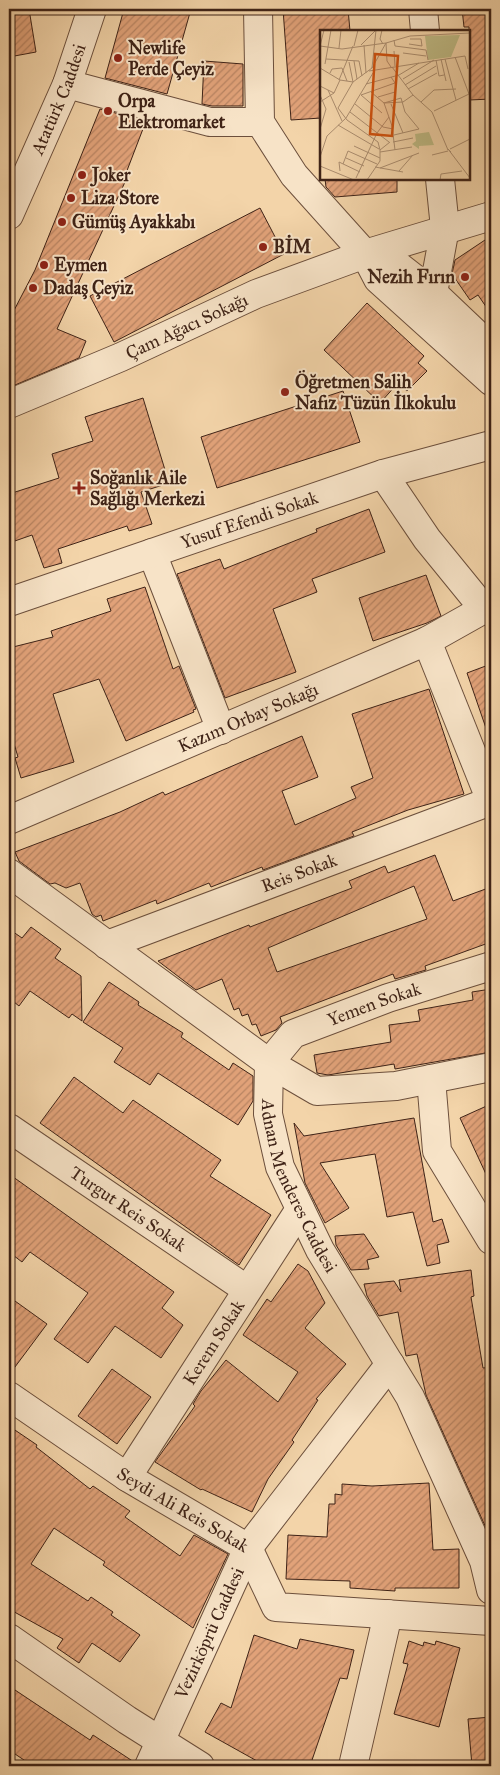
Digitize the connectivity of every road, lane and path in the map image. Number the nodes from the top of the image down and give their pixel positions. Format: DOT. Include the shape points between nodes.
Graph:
graph roads {
  1 [pos="92,9"];
  2 [pos="258,9"];
  3 [pos="423,9"];
  4 [pos="425,30"];
  5 [pos="67,84"];
  6 [pos="260,122"];
  7 [pos="440,180"];
  8 [pos="9,215"];
  9 [pos="491,216"];
  10 [pos="445,228"];
  11 [pos="365,254"];
  12 [pos="433,293"];
  13 [pos="491,348"];
  14 [pos="491,381"];
  15 [pos="9,404"];
  16 [pos="491,445"];
  17 [pos="383,474"];
  18 [pos="152,553"];
  19 [pos="9,602"];
  20 [pos="427,641"];
  21 [pos="221,730"];
  22 [pos="491,801"];
  23 [pos="9,820"];
  24 [pos="9,873"];
  25 [pos="107,945"];
  26 [pos="491,966"];
  27 [pos="269,1063"];
  28 [pos="491,1067"];
  29 [pos="431,1079"];
  30 [pos="9,1128"];
  31 [pos="300,1208"];
  32 [pos="491,1240"];
  33 [pos="246,1289"];
  34 [pos="390,1364"];
  35 [pos="9,1396"];
  36 [pos="127,1477"];
  37 [pos="248,1548"];
  38 [pos="491,1590"];
  39 [pos="388,1614"];
  40 [pos="491,1621"];
  41 [pos="9,1638"];
  42 [pos="159,1741"];
  43 [pos="149,1766"];
  44 [pos="200,1766"];
  45 [pos="353,1766"];
  1 -- 5 [label="street, Atatürk Caddesi"];
  2 -- 6 [label="street"];
  3 -- 4 [label="street"];
  5 -- 6 [label="street" via="210,122"];
  5 -- 8 [label="street, Atatürk Caddesi"];
  6 -- 11 [label="street" via="294,176"];
  7 -- 10 [label="street"];
  9 -- 10 [label="street, Çam Ağacı Sokağı"];
  10 -- 11 [label="street, Çam Ağacı Sokağı"];
  10 -- 12 [label="street"];
  11 -- 12 [label="street" via="392,261"];
  11 -- 14 [label="street" via="378,279"];
  11 -- 15 [label="street, Çam Ağacı Sokağı" via="256,294 121,358"];
  12 -- 13 [label="street"];
  16 -- 17 [label="street, Yusuf Efendi Sokak"];
  17 -- 18 [label="street, Yusuf Efendi Sokak"];
  17 -- 20 [label="street, Kazım Orbay Sokağı" via="427,539 484,609"];
  18 -- 19 [label="street, Yusuf Efendi Sokak"];
  18 -- 21 [label="street"];
  20 -- 21 [label="street, Kazım Orbay Sokağı"];
  20 -- 22 [label="street"];
  21 -- 23 [label="street, Kazım Orbay Sokağı"];
  22 -- 25 [label="street, Reis Sokak"];
  24 -- 25 [label="street"];
  25 -- 27 [label="street"];
  26 -- 27 [label="street, Yemen Sokak" via="388,998 293,1034"];
  27 -- 29 [label="street" via="317,1091 396,1086"];
  27 -- 31 [label="street, Adnan Menderes Caddesi" via="268,1114 280,1167"];
  28 -- 29 [label="street"];
  29 -- 32 [label="street" via="437,1151"];
  30 -- 33 [label="street, Turgut Reis Sokak"];
  31 -- 33 [label="street, Kerem Sokak"];
  31 -- 34 [label="street, Adnan Menderes Caddesi" via="320,1250"];
  33 -- 36 [label="street, Kerem Sokak"];
  34 -- 37 [label="street, Vezirköprü Caddesi"];
  34 -- 38 [label="street, Adnan Menderes Caddesi" via="418,1414 484,1561"];
  35 -- 36 [label="street, Seydi Ali Reis Sokak"];
  36 -- 37 [label="street, Seydi Ali Reis Sokak"];
  37 -- 39 [label="street, Seydi Ali Reis Sokak" via="276,1607"];
  37 -- 42 [label="street, Vezirköprü Caddesi"];
  39 -- 40 [label="street, Seydi Ali Reis Sokak"];
  39 -- 45 [label="street"];
  41 -- 42 [label="street"];
  42 -- 43 [label="street, Vezirköprü Caddesi"];
  42 -- 44 [label="street"];
}
